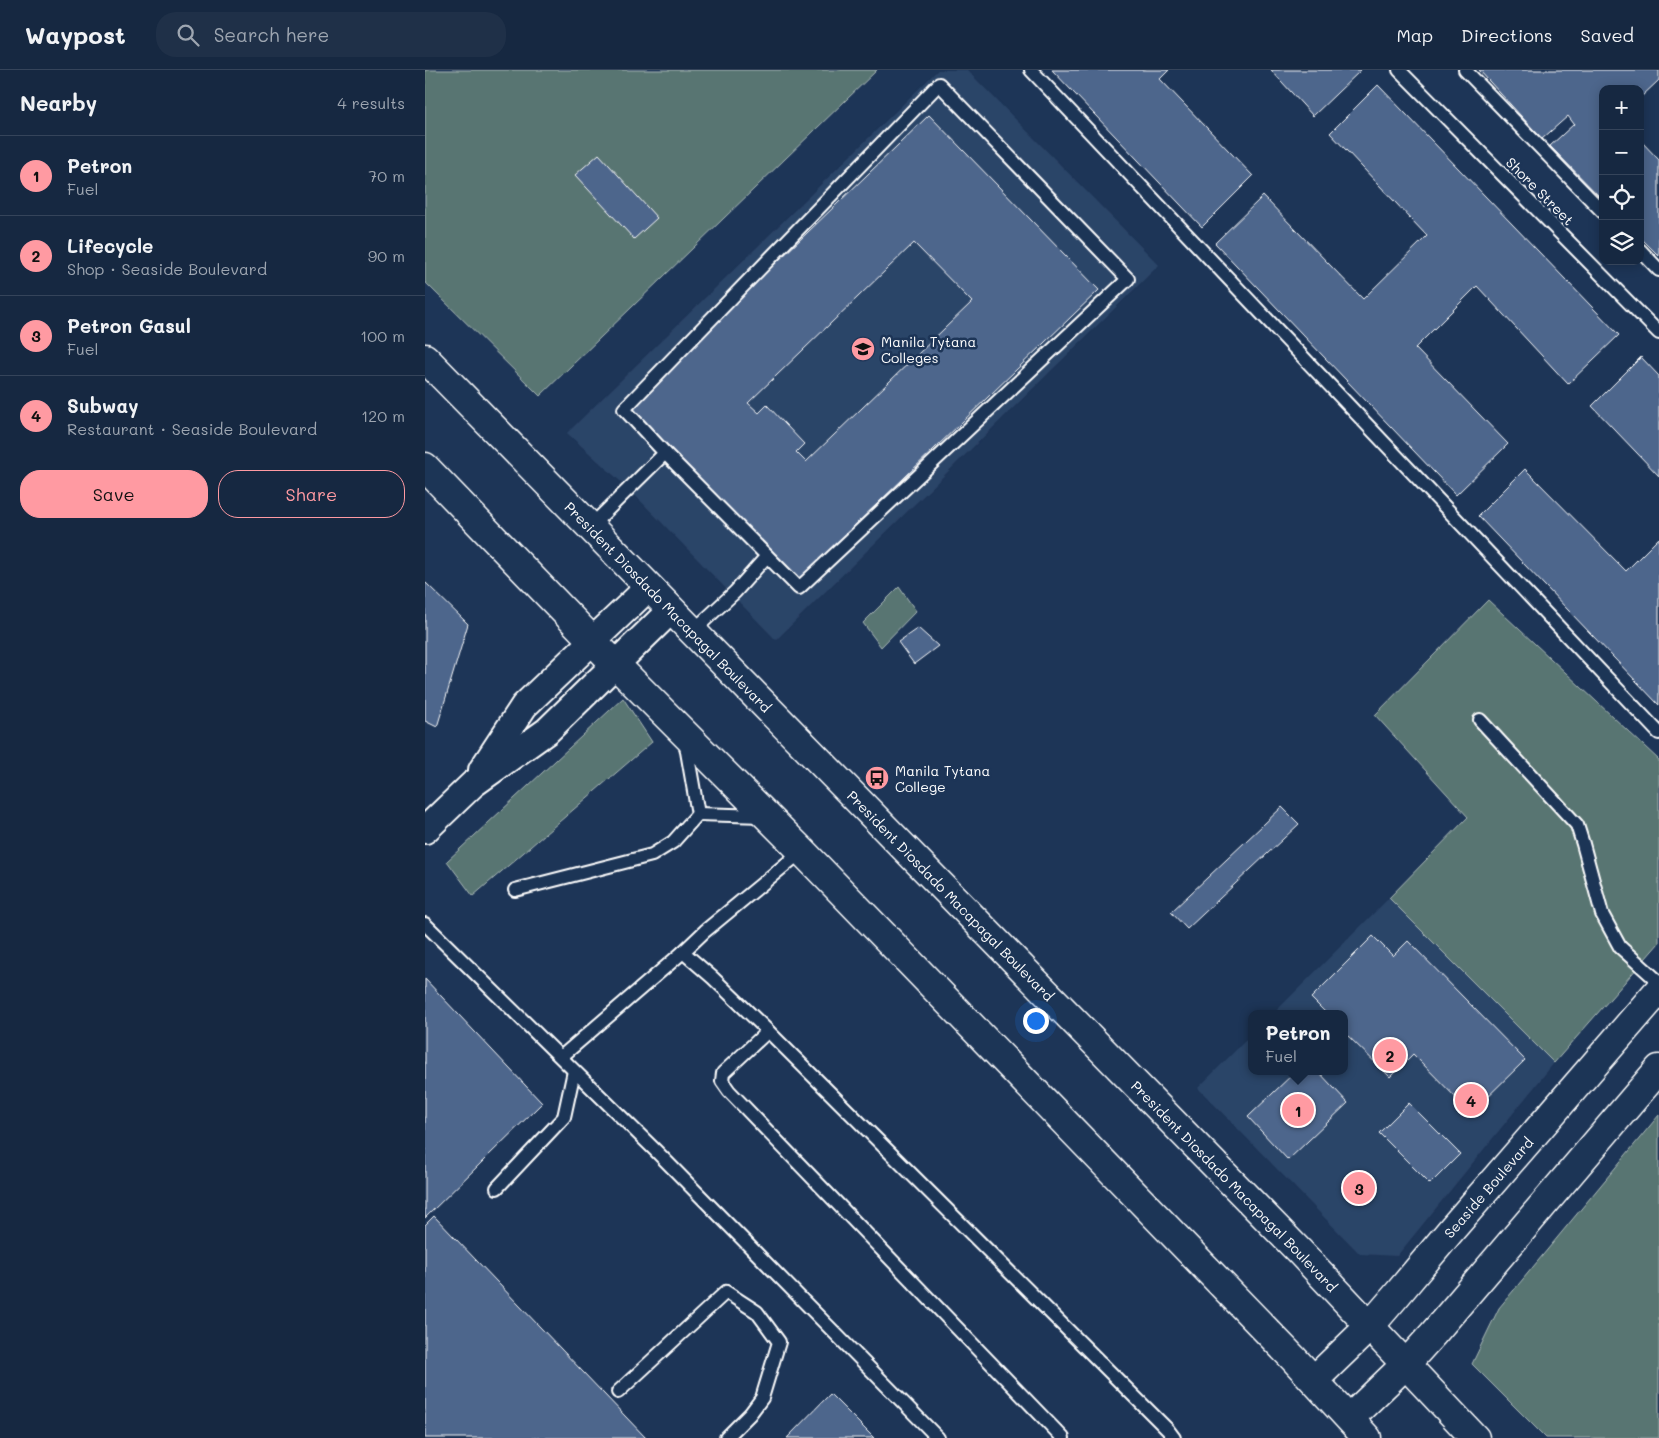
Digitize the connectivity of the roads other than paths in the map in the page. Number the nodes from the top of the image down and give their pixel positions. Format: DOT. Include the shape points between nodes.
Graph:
graph roads {
  1 [pos="1031,70"];
  2 [pos="1399,70"];
  3 [pos="1465,70"];
  4 [pos="1599,208"];
  5 [pos="1644,254"];
  6 [pos="1659,270"];
  7 [pos="1659,333"];
  8 [pos="425,358"];
  9 [pos="665,453"];
  10 [pos="425,467"];
  11 [pos="590,527"];
  12 [pos="767,556"];
  13 [pos="649,587"];
  14 [pos="671,610"];
  15 [pos="693,632"];
  16 [pos="593,641"];
  17 [pos="615,664"];
  18 [pos="1480,720"];
  19 [pos="683,732"];
  20 [pos="1659,734"];
  21 [pos="473,784"];
  22 [pos="698,814"];
  23 [pos="768,816"];
  24 [pos="425,830"];
  25 [pos="802,851"];
  26 [pos="515,890"];
  27 [pos="425,924"];
  28 [pos="683,952"];
  29 [pos="1659,982"];
  30 [pos="1659,990"];
  31 [pos="768,1031"];
  32 [pos="561,1057"];
  33 [pos="1659,1069"];
  34 [pos="574,1071"];
  35 [pos="497,1188"];
  36 [pos="1370,1326"];
  37 [pos="1406,1364"];
  38 [pos="1314,1380"];
  39 [pos="618,1392"];
  40 [pos="1358,1428"];
  41 [pos="726,1438"];
  42 [pos="938,1438"];
  43 [pos="1063,1438"];
  44 [pos="1174,1438"];
  45 [pos="1475,1438"];
  1 -- 20 [label="lane"];
  2 -- 7 [label="lane, Shore Street"];
  3 -- 4 [label="lane"];
  5 -- 6 [label="lane"];
  8 -- 11 [label="main road, President Diosdado Macapagal Boulevard"];
  9 -- 11 [label="lane"];
  9 -- 12 [label="lane"];
  9 -- 12 [label="lane" via="624,409 939,84 1128,279 799,588"];
  10 -- 16 [label="main road"];
  11 -- 13 [label="main road, President Diosdado Macapagal Boulevard"];
  12 -- 15 [label="lane"];
  13 -- 14 [label="main road, President Diosdado Macapagal Boulevard"];
  13 -- 16 [label="street"];
  14 -- 15 [label="main road, President Diosdado Macapagal Boulevard"];
  14 -- 17 [label="street"];
  15 -- 36 [label="main road, President Diosdado Macapagal Boulevard"];
  16 -- 17 [label="main road"];
  16 -- 21 [label="street" via="524,706"];
  17 -- 19 [label="main road"];
  17 -- 21 [label="street" via="547,731"];
  18 -- 29 [label="lane" via="1577,825 1602,914 1620,947"];
  19 -- 22 [label="lane"];
  19 -- 23 [label="main road"];
  21 -- 24 [label="street"];
  22 -- 23 [label="lane"];
  22 -- 26 [label="lane" via="673,842 652,855"];
  23 -- 25 [label="main road"];
  25 -- 28 [label="lane"];
  25 -- 38 [label="main road"];
  27 -- 32 [label="lane"];
  28 -- 31 [label="lane"];
  28 -- 32 [label="lane"];
  30 -- 36 [label="main road, Seaside Boulevard"];
  31 -- 43 [label="lane" via="723,1073 725,1086"];
  31 -- 44 [label="lane"];
  32 -- 34 [label="lane"];
  33 -- 37 [label="main road"];
  34 -- 35 [label="lane" via="564,1117"];
  34 -- 42 [label="lane"];
  36 -- 37 [label="main road, President Diosdado Macapagal Boulevard"];
  36 -- 38 [label="main road, Seaside Boulevard"];
  37 -- 40 [label="main road"];
  37 -- 45 [label="main road, President Diosdado Macapagal Boulevard"];
  38 -- 40 [label="main road"];
  39 -- 41 [label="lane" via="726,1292 757,1312 779,1342 762,1398"];
}
